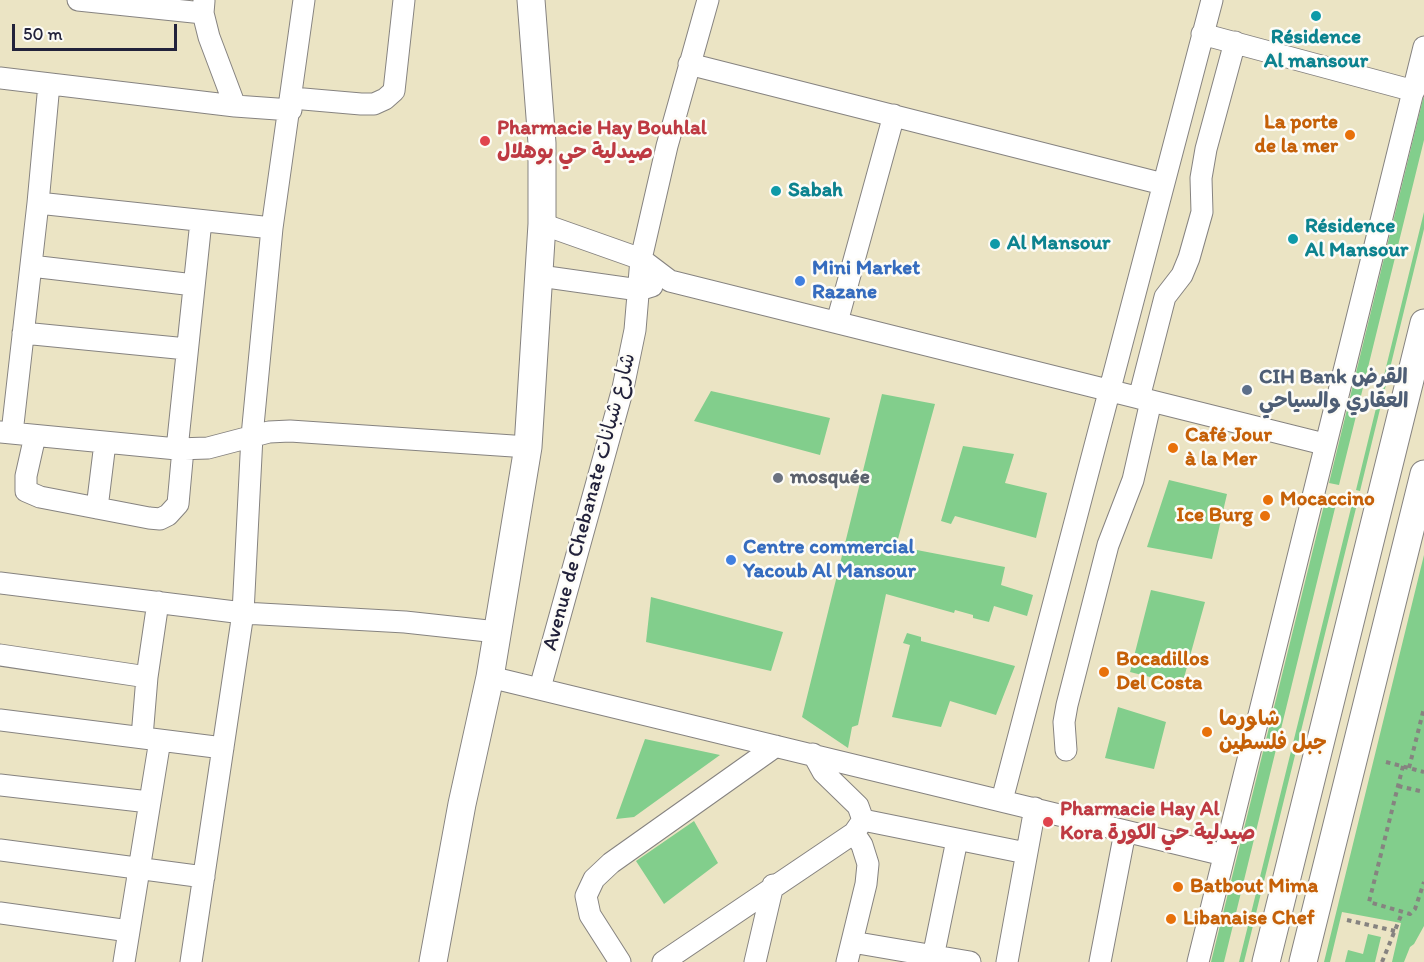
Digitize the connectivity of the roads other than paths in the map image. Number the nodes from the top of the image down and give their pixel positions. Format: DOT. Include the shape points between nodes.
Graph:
graph roads {
  1 [pos="78,0"];
  2 [pos="304,0"];
  3 [pos="404,0"];
  4 [pos="531,0"];
  5 [pos="708,0"];
  6 [pos="1212,0"];
  7 [pos="204,7"];
  8 [pos="1202,34"];
  9 [pos="1235,42"];
  10 [pos="1424,46"];
  11 [pos="689,64"];
  12 [pos="0,78"];
  13 [pos="49,84"];
  14 [pos="1414,92"];
  15 [pos="292,104"];
  16 [pos="235,106"];
  17 [pos="894,115"];
  18 [pos="1164,184"];
  19 [pos="38,203"];
  20 [pos="201,221"];
  21 [pos="542,225"];
  22 [pos="273,228"];
  23 [pos="641,259"];
  24 [pos="31,266"];
  25 [pos="540,276"];
  26 [pos="670,281"];
  27 [pos="194,285"];
  28 [pos="639,290"];
  29 [pos="837,322"];
  30 [pos="1424,323"];
  31 [pos="23,333"];
  32 [pos="188,350"];
  33 [pos="1108,390"];
  34 [pos="1145,399"];
  35 [pos="6,432"];
  36 [pos="35,436"];
  37 [pos="252,436"];
  38 [pos="105,443"];
  39 [pos="1324,444"];
  40 [pos="528,447"];
  41 [pos="180,449"];
  42 [pos="1424,474"];
  43 [pos="97,508"];
  44 [pos="0,584"];
  45 [pos="158,602"];
  46 [pos="243,613"];
  47 [pos="497,632"];
  48 [pos="0,655"];
  49 [pos="147,677"];
  50 [pos="490,677"];
  51 [pos="540,688"];
  52 [pos="0,720"];
  53 [pos="151,738"];
  54 [pos="776,746"];
  55 [pos="223,748"];
  56 [pos="1066,750"];
  57 [pos="813,754"];
  58 [pos="0,784"];
  59 [pos="1002,800"];
  60 [pos="149,802"];
  61 [pos="1035,808"];
  62 [pos="858,827"];
  63 [pos="1125,832"];
  64 [pos="957,840"];
  65 [pos="0,850"];
  66 [pos="1026,853"];
  67 [pos="1224,855"];
  68 [pos="138,868"];
  69 [pos="204,877"];
  70 [pos="773,885"];
  71 [pos="0,913"];
  72 [pos="129,931"];
  73 [pos="850,952"];
  74 [pos="605,953"];
  75 [pos="932,959"];
  76 [pos="670,960"];
  77 [pos="124,962"];
  78 [pos="191,962"];
  79 [pos="433,962"];
  80 [pos="620,962"];
  81 [pos="755,962"];
  82 [pos="970,962"];
  83 [pos="1007,962"];
  84 [pos="1100,962"];
  85 [pos="1198,962"];
  86 [pos="1266,962"];
  87 [pos="1303,962"];
  1 -- 7 [label="street"];
  2 -- 15 [label="street"];
  3 -- 15 [label="street" via="394,91 386,99 374,104"];
  4 -- 21 [label="main road" via="542,143"];
  5 -- 11 [label="street, Avenue de Chebanate شارع شبانات"];
  6 -- 8 [label="street"];
  7 -- 16 [label="street" via="209,37"];
  8 -- 9 [label="street"];
  8 -- 18 [label="street"];
  9 -- 14 [label="street"];
  9 -- 34 [label="street" via="1206,149 1201,178 1202,212 1189,258 1165,297"];
  10 -- 14 [label="street"];
  11 -- 17 [label="street"];
  11 -- 23 [label="street, Avenue de Chebanate شارع شبانات"];
  12 -- 13 [label="street"];
  13 -- 16 [label="street"];
  13 -- 19 [label="street"];
  14 -- 39 [label="street"];
  15 -- 16 [label="street"];
  15 -- 22 [label="street"];
  17 -- 18 [label="street"];
  17 -- 29 [label="street"];
  18 -- 33 [label="street"];
  19 -- 20 [label="street"];
  19 -- 24 [label="street"];
  20 -- 22 [label="street"];
  20 -- 27 [label="street"];
  21 -- 23 [label="street"];
  21 -- 25 [label="main road"];
  22 -- 37 [label="street"];
  23 -- 26 [label="street"];
  23 -- 28 [label="street, Avenue de Chebanate شارع شبانات"];
  24 -- 27 [label="street"];
  24 -- 31 [label="street"];
  25 -- 28 [label="street"];
  25 -- 40 [label="main road"];
  26 -- 28 [label="street"];
  26 -- 29 [label="street"];
  27 -- 32 [label="street"];
  28 -- 51 [label="street, Avenue de Chebanate شارع شبانات" via="623,388"];
  29 -- 33 [label="street"];
  30 -- 86 [label="main road"];
  31 -- 32 [label="street"];
  31 -- 35 [label="street"];
  32 -- 41 [label="street"];
  33 -- 34 [label="street"];
  33 -- 59 [label="street"];
  34 -- 39 [label="street"];
  34 -- 56 [label="street" via="1133,480 1108,545 1067,705"];
  35 -- 36 [label="street"];
  36 -- 38 [label="street"];
  36 -- 43 [label="street" via="24,483 26,491"];
  37 -- 40 [label="street" via="315,432"];
  37 -- 41 [label="street" via="208,448"];
  37 -- 46 [label="street"];
  38 -- 41 [label="street"];
  38 -- 43 [label="street"];
  39 -- 67 [label="street"];
  40 -- 47 [label="main road"];
  41 -- 43 [label="street" via="178,504 168,515 149,518"];
  42 -- 87 [label="main road"];
  44 -- 45 [label="street"];
  45 -- 46 [label="street"];
  45 -- 49 [label="street"];
  46 -- 47 [label="street" via="405,622"];
  46 -- 55 [label="street"];
  47 -- 50 [label="main road"];
  48 -- 49 [label="street"];
  49 -- 53 [label="street"];
  50 -- 51 [label="street"];
  50 -- 79 [label="main road"];
  51 -- 54 [label="street"];
  52 -- 53 [label="street"];
  53 -- 55 [label="street"];
  53 -- 60 [label="street"];
  54 -- 57 [label="street"];
  54 -- 74 [label="street" via="594,879 586,896"];
  55 -- 69 [label="street"];
  57 -- 59 [label="street"];
  57 -- 62 [label="street" via="823,772 858,806"];
  58 -- 60 [label="street"];
  59 -- 61 [label="street"];
  60 -- 68 [label="street"];
  61 -- 63 [label="street"];
  61 -- 66 [label="street"];
  62 -- 64 [label="street"];
  62 -- 70 [label="street"];
  62 -- 73 [label="street" via="868,864"];
  63 -- 67 [label="street"];
  63 -- 84 [label="street"];
  64 -- 66 [label="street"];
  64 -- 75 [label="street"];
  65 -- 68 [label="street"];
  66 -- 83 [label="street"];
  67 -- 85 [label="street"];
  68 -- 69 [label="street"];
  68 -- 72 [label="street"];
  69 -- 78 [label="street"];
  70 -- 76 [label="street"];
  70 -- 81 [label="street"];
  71 -- 72 [label="street"];
  72 -- 77 [label="street"];
  73 -- 75 [label="street"];
  74 -- 80 [label="street"];
  75 -- 82 [label="street"];
}
